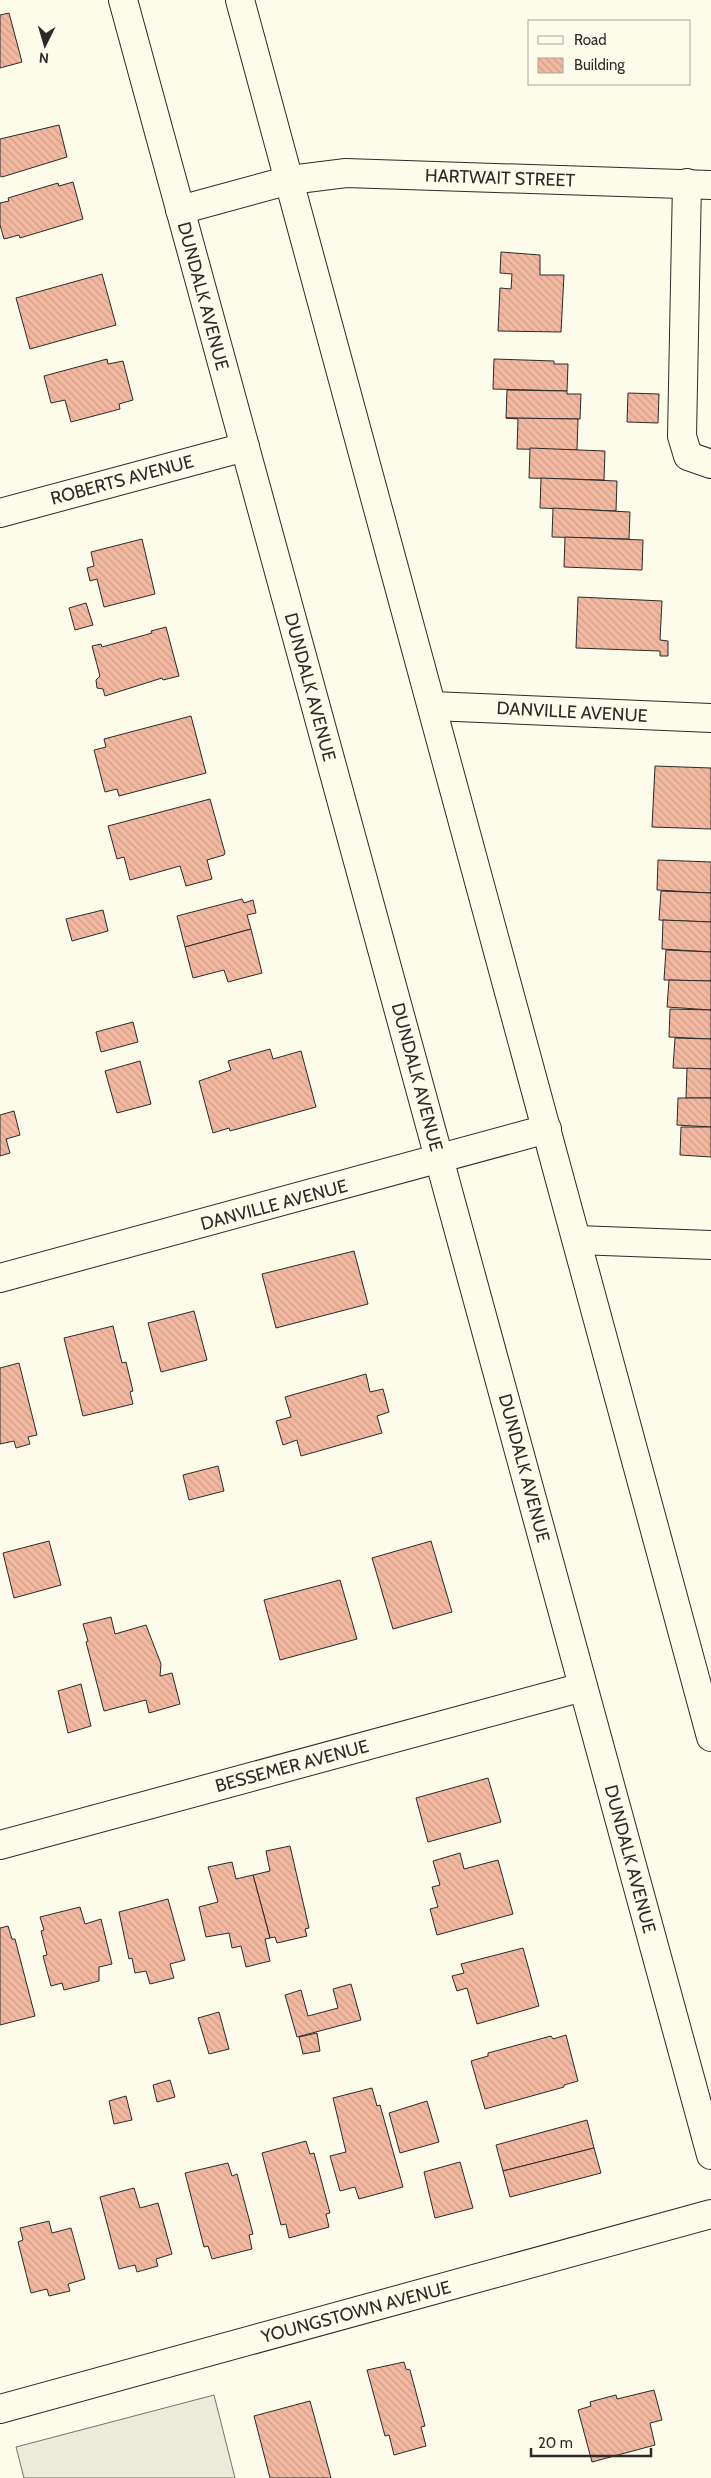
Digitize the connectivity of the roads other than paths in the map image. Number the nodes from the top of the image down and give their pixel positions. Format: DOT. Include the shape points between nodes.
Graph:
graph roads {
  1 [pos="123,0"];
  2 [pos="240,0"];
  3 [pos="290,180"];
  4 [pos="699,184"];
  5 [pos="180,210"];
  6 [pos="245,447"];
  7 [pos="711,464"];
  8 [pos="0,513"];
  9 [pos="432,706"];
  10 [pos="711,718"];
  11 [pos="547,1130"];
  12 [pos="440,1160"];
  13 [pos="577,1240"];
  14 [pos="711,1245"];
  15 [pos="0,1278"];
  16 [pos="583,1687"];
  17 [pos="711,1737"];
  18 [pos="0,1845"];
  19 [pos="711,2155"];
  20 [pos="711,2214"];
  21 [pos="0,2409"];
  1 -- 5 [label="main road, DUNDALK AVENUE"];
  2 -- 3 [label="main road"];
  3 -- 4 [label="main road, HARTWAIT STREET" via="346,173"];
  3 -- 5 [label="main road, HARTWAIT STREET"];
  3 -- 9 [label="main road"];
  4 -- 7 [label="main road" via="682,436 688,456"];
  5 -- 6 [label="main road, DUNDALK AVENUE"];
  6 -- 8 [label="main road, ROBERTS AVENUE"];
  6 -- 12 [label="main road, DUNDALK AVENUE"];
  9 -- 10 [label="main road, DANVILLE AVENUE"];
  9 -- 11 [label="main road"];
  11 -- 12 [label="main road, DANVILLE AVENUE"];
  11 -- 13 [label="main road"];
  12 -- 15 [label="main road, DANVILLE AVENUE"];
  12 -- 16 [label="main road, DUNDALK AVENUE"];
  13 -- 14 [label="main road"];
  13 -- 17 [label="main road"];
  16 -- 18 [label="main road, BESSEMER AVENUE"];
  16 -- 19 [label="main road, DUNDALK AVENUE"];
  20 -- 21 [label="main road, YOUNGSTOWN AVENUE"];
}
